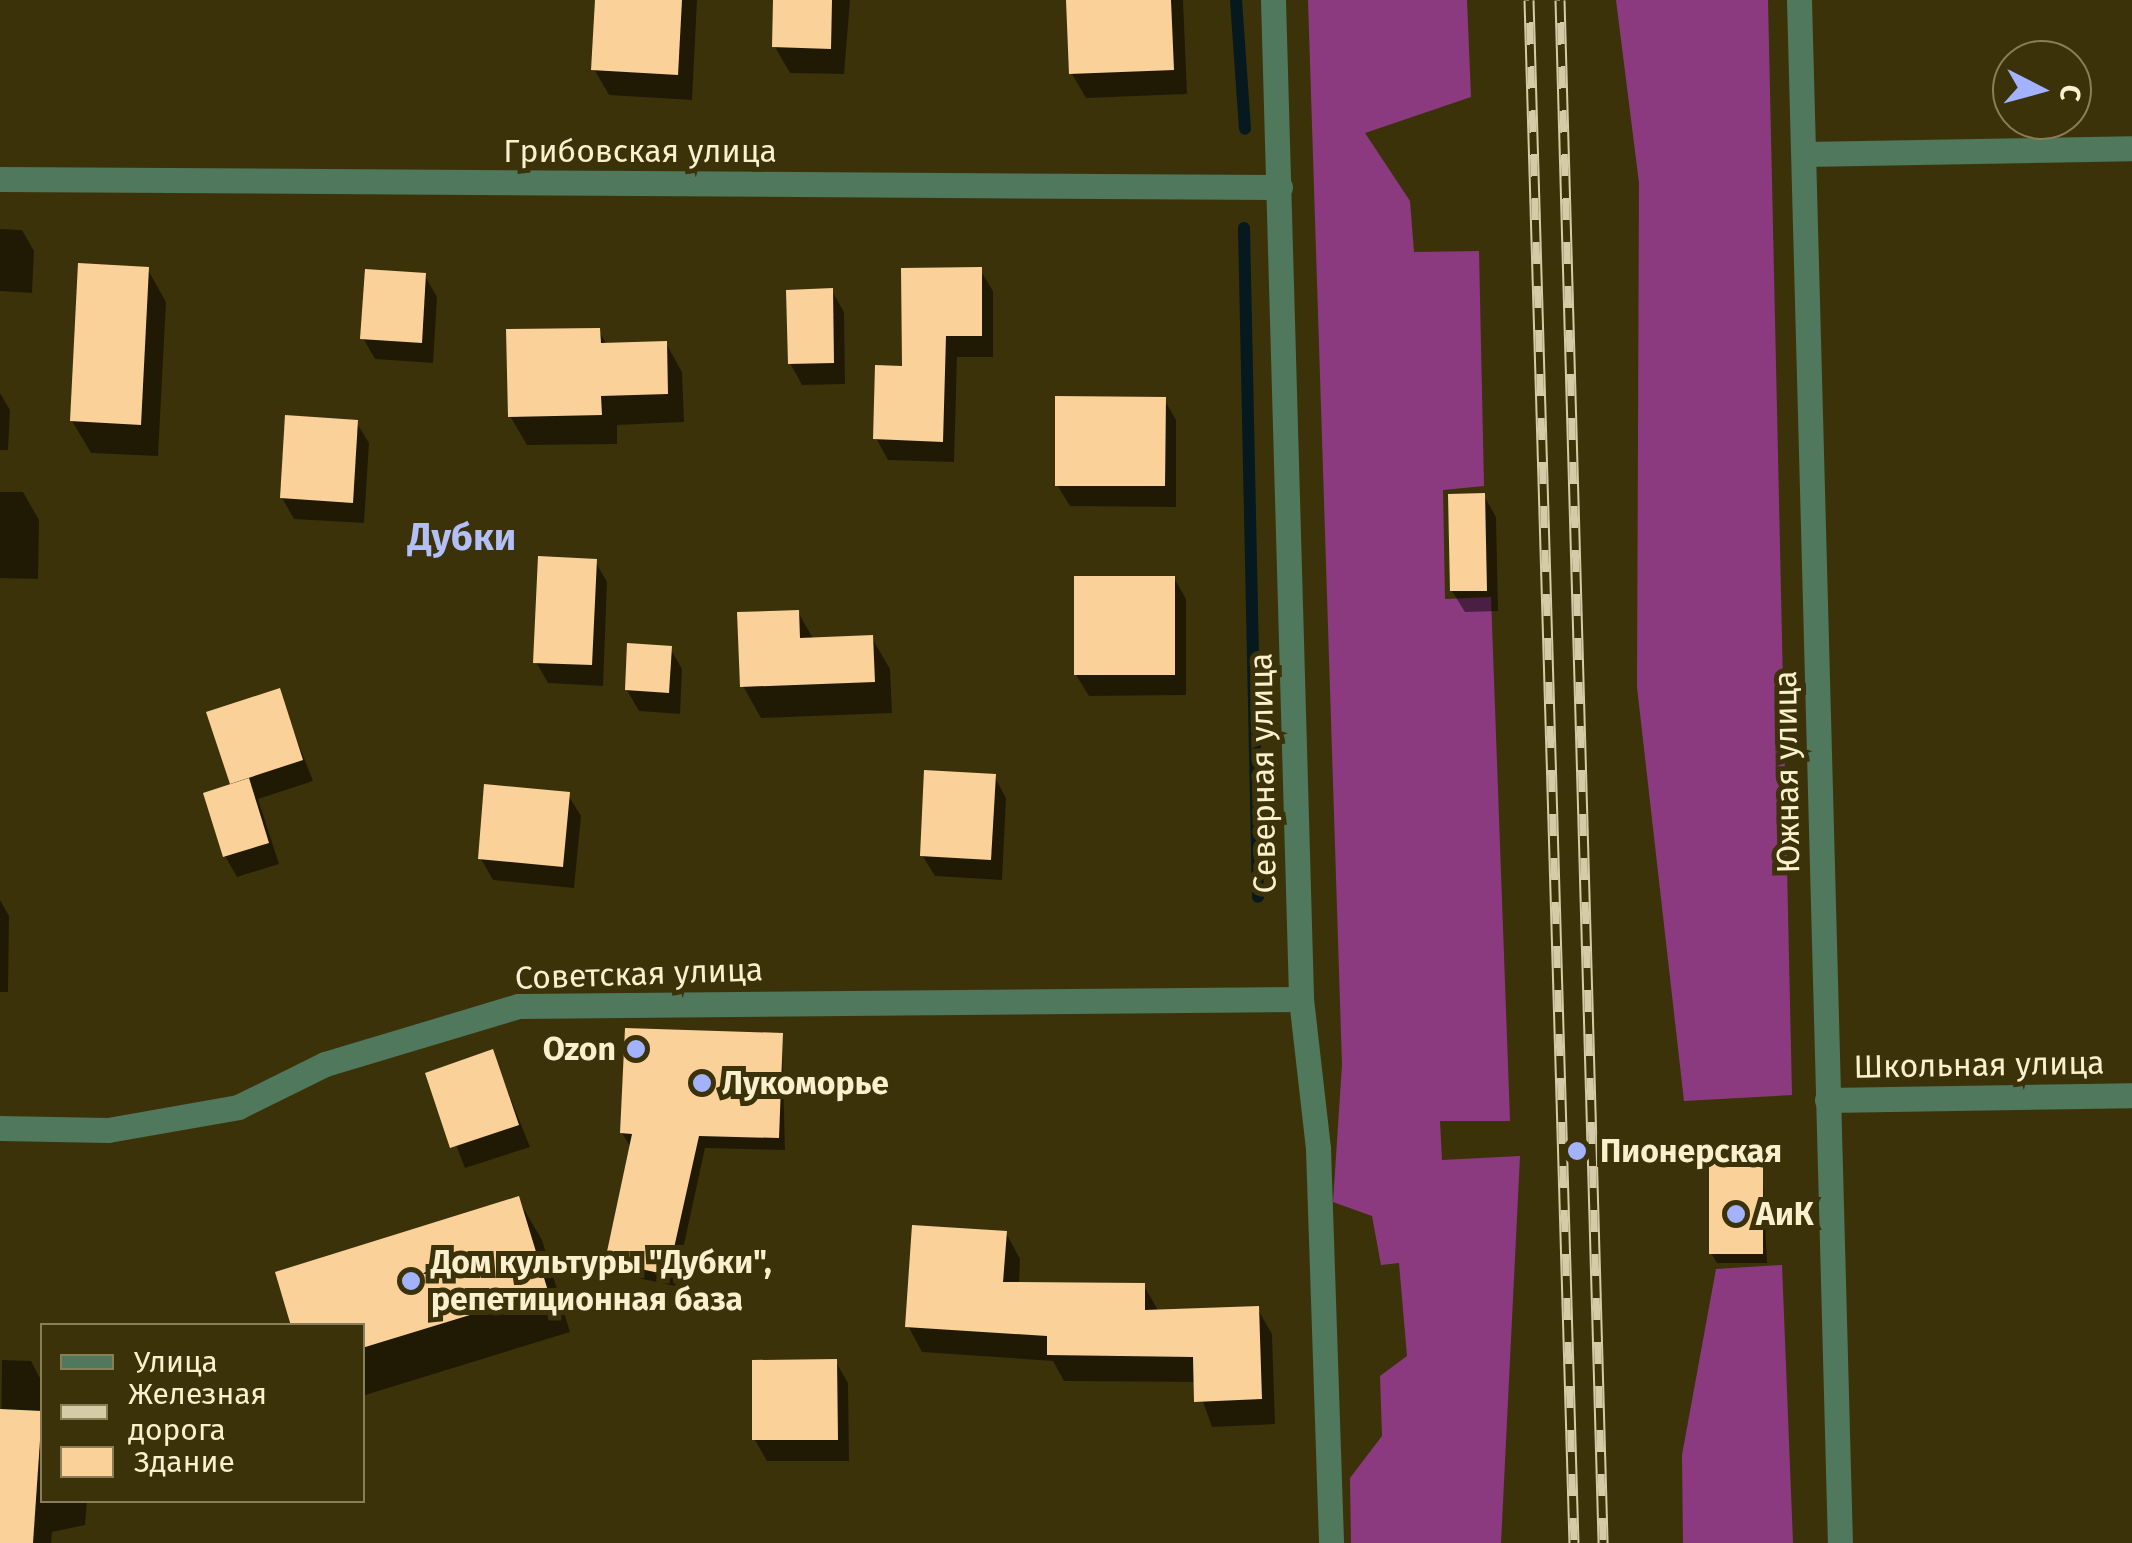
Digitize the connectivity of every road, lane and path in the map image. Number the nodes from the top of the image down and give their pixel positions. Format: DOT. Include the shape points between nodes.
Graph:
graph roads {
  1 [pos="1273,0"];
  2 [pos="1799,0"];
  3 [pos="2132,148"];
  4 [pos="1804,154"];
  5 [pos="0,179"];
  6 [pos="1280,186"];
  7 [pos="1301,1000"];
  8 [pos="2132,1095"];
  9 [pos="1827,1100"];
  10 [pos="0,1128"];
  11 [pos="1331,1543"];
  12 [pos="1840,1543"];
  1 -- 6 [label="street, Северная улица"];
  2 -- 4 [label="street, Южная улица"];
  3 -- 4 [label="street"];
  4 -- 9 [label="street, Южная улица"];
  5 -- 6 [label="street, Грибовская улица"];
  6 -- 7 [label="street, Северная улица"];
  7 -- 10 [label="street, Советская улица" via="518,1006 325,1064 238,1106 108,1130"];
  7 -- 11 [label="street, Северная улица" via="1318,1149"];
  8 -- 9 [label="street, Школьная улица"];
  9 -- 12 [label="street, Южная улица"];
}
